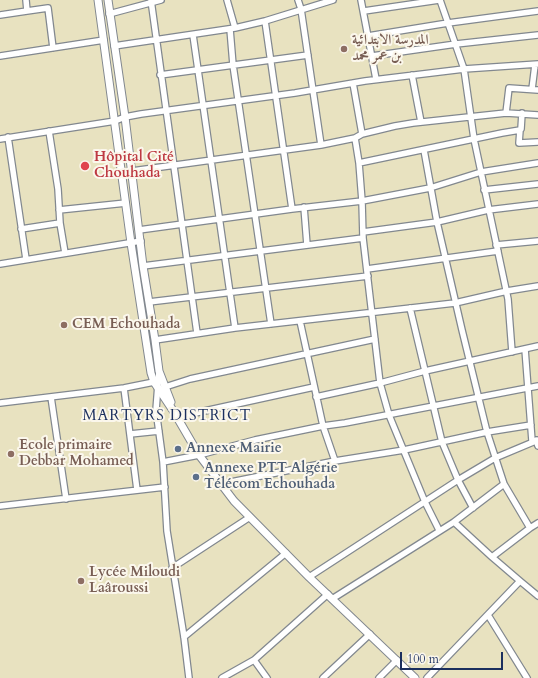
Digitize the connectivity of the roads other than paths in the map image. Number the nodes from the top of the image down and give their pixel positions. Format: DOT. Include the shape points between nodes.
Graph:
graph roads {
  1 [pos="26,0"];
  2 [pos="98,0"];
  3 [pos="108,0"];
  4 [pos="161,0"];
  5 [pos="228,0"];
  6 [pos="298,0"];
  7 [pos="333,0"];
  8 [pos="361,0"];
  9 [pos="440,0"];
  10 [pos="151,1"];
  11 [pos="301,9"];
  12 [pos="27,10"];
  13 [pos="364,11"];
  14 [pos="538,11"];
  15 [pos="109,14"];
  16 [pos="0,15"];
  17 [pos="265,21"];
  18 [pos="448,23"];
  19 [pos="232,28"];
  20 [pos="193,35"];
  21 [pos="538,35"];
  22 [pos="368,36"];
  23 [pos="104,40"];
  24 [pos="156,40"];
  25 [pos="456,44"];
  26 [pos="114,46"];
  27 [pos="53,48"];
  28 [pos="308,55"];
  29 [pos="0,56"];
  30 [pos="372,56"];
  31 [pos="270,60"];
  32 [pos="537,64"];
  33 [pos="233,65"];
  34 [pos="464,69"];
  35 [pos="198,70"];
  36 [pos="160,75"];
  37 [pos="412,75"];
  38 [pos="376,79"];
  39 [pos="354,83"];
  40 [pos="312,90"];
  41 [pos="535,90"];
  42 [pos="275,96"];
  43 [pos="239,101"];
  44 [pos="202,106"];
  45 [pos="165,111"];
  46 [pos="506,113"];
  47 [pos="522,113"];
  48 [pos="538,114"];
  49 [pos="125,117"];
  50 [pos="470,117"];
  51 [pos="115,122"];
  52 [pos="421,122"];
  53 [pos="520,130"];
  54 [pos="49,131"];
  55 [pos="362,134"];
  56 [pos="8,137"];
  57 [pos="355,138"];
  58 [pos="0,139"];
  59 [pos="474,139"];
  60 [pos="538,142"];
  61 [pos="321,145"];
  62 [pos="283,150"];
  63 [pos="424,150"];
  64 [pos="247,155"];
  65 [pos="211,160"];
  66 [pos="359,163"];
  67 [pos="538,163"];
  68 [pos="174,166"];
  69 [pos="132,171"];
  70 [pos="481,172"];
  71 [pos="538,184"];
  72 [pos="430,188"];
  73 [pos="484,190"];
  74 [pos="362,201"];
  75 [pos="126,203"];
  76 [pos="538,204"];
  77 [pos="304,208"];
  78 [pos="292,209"];
  79 [pos="59,210"];
  80 [pos="488,210"];
  81 [pos="256,214"];
  82 [pos="219,218"];
  83 [pos="437,222"];
  84 [pos="60,223"];
  85 [pos="182,224"];
  86 [pos="21,229"];
  87 [pos="139,230"];
  88 [pos="363,235"];
  89 [pos="140,241"];
  90 [pos="538,241"];
  91 [pos="131,243"];
  92 [pos="307,245"];
  93 [pos="497,248"];
  94 [pos="261,251"];
  95 [pos="64,253"];
  96 [pos="224,256"];
  97 [pos="445,258"];
  98 [pos="26,259"];
  99 [pos="187,261"];
  100 [pos="0,264"];
  101 [pos="144,266"];
  102 [pos="367,269"];
  103 [pos="368,276"];
  104 [pos="538,286"];
  105 [pos="267,288"];
  106 [pos="506,291"];
  107 [pos="230,292"];
  108 [pos="192,297"];
  109 [pos="149,302"];
  110 [pos="455,303"];
  111 [pos="410,308"];
  112 [pos="372,312"];
  113 [pos="300,321"];
  114 [pos="271,324"];
  115 [pos="235,328"];
  116 [pos="197,333"];
  117 [pos="375,339"];
  118 [pos="155,340"];
  119 [pos="538,346"];
  120 [pos="525,349"];
  121 [pos="512,352"];
  122 [pos="307,354"];
  123 [pos="469,362"];
  124 [pos="425,371"];
  125 [pos="380,383"];
  126 [pos="159,385"];
  127 [pos="538,386"];
  128 [pos="314,387"];
  129 [pos="528,387"];
  130 [pos="124,388"];
  131 [pos="51,397"];
  132 [pos="316,397"];
  133 [pos="478,397"];
  134 [pos="0,404"];
  135 [pos="433,406"];
  136 [pos="176,415"];
  137 [pos="389,415"];
  138 [pos="531,425"];
  139 [pos="323,426"];
  140 [pos="159,432"];
  141 [pos="487,432"];
  142 [pos="130,434"];
  143 [pos="442,442"];
  144 [pos="536,442"];
  145 [pos="404,450"];
  146 [pos="199,455"];
  147 [pos="495,458"];
  148 [pos="335,461"];
  149 [pos="163,462"];
  150 [pos="458,480"];
  151 [pos="221,484"];
  152 [pos="504,484"];
  153 [pos="165,487"];
  154 [pos="137,490"];
  155 [pos="66,499"];
  156 [pos="425,502"];
  157 [pos="0,506"];
  158 [pos="473,508"];
  159 [pos="250,517"];
  160 [pos="454,522"];
  161 [pos="538,524"];
  162 [pos="530,528"];
  163 [pos="439,530"];
  164 [pos="286,553"];
  165 [pos="492,557"];
  166 [pos="172,568"];
  167 [pos="309,577"];
  168 [pos="520,581"];
  169 [pos="330,596"];
  170 [pos="538,596"];
  171 [pos="488,614"];
  172 [pos="370,634"];
  173 [pos="184,637"];
  174 [pos="254,660"];
  175 [pos="397,660"];
  176 [pos="189,678"];
  177 [pos="222,678"];
  178 [pos="267,678"];
  179 [pos="323,678"];
  180 [pos="379,678"];
  181 [pos="415,678"];
  182 [pos="427,678"];
  183 [pos="527,678"];
  1 -- 12 [label="street"];
  2 -- 23 [label="street"];
  3 -- 15 [label="street"];
  4 -- 10 [label="street"];
  5 -- 19 [label="street"];
  6 -- 11 [label="street"];
  7 -- 11 [label="street"];
  8 -- 13 [label="street"];
  9 -- 13 [label="street"];
  9 -- 18 [label="street"];
  10 -- 15 [label="street"];
  10 -- 24 [label="street"];
  11 -- 17 [label="street"];
  11 -- 28 [label="street"];
  12 -- 16 [label="street"];
  12 -- 27 [label="street" via="48,8"];
  13 -- 22 [label="street"];
  14 -- 18 [label="street"];
  15 -- 26 [label="street"];
  17 -- 19 [label="street"];
  17 -- 31 [label="street"];
  18 -- 22 [label="street"];
  18 -- 25 [label="street"];
  19 -- 20 [label="street"];
  19 -- 33 [label="street"];
  20 -- 24 [label="street"];
  20 -- 35 [label="street"];
  21 -- 25 [label="street"];
  22 -- 30 [label="street"];
  23 -- 27 [label="street"];
  23 -- 51 [label="street"];
  24 -- 26 [label="street"];
  24 -- 36 [label="street"];
  25 -- 30 [label="street"];
  25 -- 34 [label="street"];
  26 -- 49 [label="street"];
  27 -- 29 [label="street"];
  28 -- 31 [label="street"];
  28 -- 40 [label="street"];
  30 -- 38 [label="street"];
  31 -- 33 [label="street"];
  31 -- 42 [label="street"];
  32 -- 34 [label="street"];
  32 -- 41 [label="street"];
  33 -- 35 [label="street"];
  33 -- 43 [label="street"];
  34 -- 37 [label="street"];
  34 -- 50 [label="street"];
  35 -- 36 [label="street"];
  35 -- 44 [label="street"];
  36 -- 45 [label="street"];
  37 -- 38 [label="street"];
  37 -- 52 [label="street"];
  38 -- 39 [label="street"];
  39 -- 40 [label="street"];
  39 -- 55 [label="street"];
  40 -- 42 [label="street"];
  40 -- 61 [label="street"];
  41 -- 46 [label="street" via="509,88"];
  42 -- 43 [label="street"];
  42 -- 62 [label="street"];
  43 -- 44 [label="street"];
  43 -- 64 [label="street"];
  44 -- 45 [label="street"];
  44 -- 65 [label="street"];
  45 -- 49 [label="street"];
  45 -- 68 [label="street"];
  46 -- 47 [label="street"];
  46 -- 50 [label="street"];
  47 -- 48 [label="street"];
  47 -- 53 [label="street"];
  49 -- 51 [label="street"];
  49 -- 69 [label="street"];
  50 -- 52 [label="street"];
  50 -- 59 [label="street"];
  51 -- 54 [label="street"];
  51 -- 75 [label="street"];
  52 -- 55 [label="street"];
  53 -- 59 [label="street"];
  53 -- 60 [label="street" via="519,143"];
  54 -- 56 [label="street"];
  54 -- 79 [label="street"];
  55 -- 57 [label="street"];
  56 -- 58 [label="street"];
  56 -- 86 [label="street"];
  57 -- 61 [label="street"];
  57 -- 66 [label="street"];
  59 -- 63 [label="street"];
  59 -- 70 [label="street"];
  61 -- 62 [label="street"];
  62 -- 64 [label="street"];
  62 -- 78 [label="street"];
  63 -- 66 [label="street"];
  63 -- 72 [label="street"];
  64 -- 65 [label="street"];
  64 -- 81 [label="street"];
  65 -- 68 [label="street"];
  65 -- 82 [label="street"];
  66 -- 74 [label="street"];
  67 -- 70 [label="street"];
  68 -- 69 [label="street"];
  68 -- 85 [label="street"];
  69 -- 87 [label="street"];
  70 -- 72 [label="street"];
  70 -- 73 [label="street"];
  71 -- 73 [label="street"];
  72 -- 74 [label="street"];
  72 -- 83 [label="street"];
  73 -- 80 [label="street"];
  74 -- 77 [label="street"];
  74 -- 88 [label="street"];
  75 -- 79 [label="street"];
  75 -- 91 [label="street"];
  76 -- 80 [label="street"];
  77 -- 78 [label="street"];
  77 -- 92 [label="street"];
  78 -- 81 [label="street"];
  79 -- 84 [label="street"];
  80 -- 83 [label="street"];
  80 -- 93 [label="street"];
  81 -- 82 [label="street"];
  81 -- 94 [label="street"];
  82 -- 85 [label="street"];
  82 -- 96 [label="street"];
  83 -- 88 [label="street"];
  83 -- 97 [label="street"];
  84 -- 86 [label="street"];
  84 -- 95 [label="street"];
  85 -- 87 [label="street"];
  85 -- 99 [label="street"];
  86 -- 98 [label="street"];
  87 -- 89 [label="street"];
  88 -- 92 [label="street"];
  88 -- 102 [label="street"];
  89 -- 91 [label="street"];
  89 -- 101 [label="street"];
  90 -- 93 [label="street"];
  91 -- 95 [label="street"];
  91 -- 126 [label="street" via="151,373"];
  92 -- 94 [label="street"];
  93 -- 97 [label="street"];
  93 -- 106 [label="street"];
  94 -- 96 [label="street"];
  94 -- 105 [label="street"];
  95 -- 98 [label="street"];
  96 -- 99 [label="street"];
  96 -- 107 [label="street"];
  97 -- 102 [label="street"];
  97 -- 110 [label="street"];
  98 -- 100 [label="street"];
  99 -- 101 [label="street"];
  99 -- 108 [label="street"];
  101 -- 109 [label="street"];
  102 -- 103 [label="street"];
  103 -- 105 [label="street"];
  103 -- 112 [label="street"];
  104 -- 106 [label="street"];
  105 -- 107 [label="street"];
  105 -- 114 [label="street"];
  106 -- 110 [label="street"];
  106 -- 121 [label="street"];
  107 -- 108 [label="street"];
  107 -- 115 [label="street"];
  108 -- 109 [label="street"];
  108 -- 116 [label="street"];
  109 -- 118 [label="street"];
  110 -- 111 [label="street"];
  110 -- 123 [label="street"];
  111 -- 112 [label="street"];
  111 -- 124 [label="street"];
  112 -- 113 [label="street"];
  112 -- 117 [label="street"];
  113 -- 114 [label="street"];
  113 -- 122 [label="street"];
  114 -- 115 [label="street"];
  115 -- 116 [label="street"];
  116 -- 118 [label="street"];
  117 -- 122 [label="street"];
  117 -- 125 [label="street"];
  118 -- 126 [label="street"];
  119 -- 120 [label="street"];
  120 -- 121 [label="street"];
  120 -- 129 [label="street"];
  121 -- 123 [label="street"];
  122 -- 126 [label="street"];
  122 -- 128 [label="street"];
  123 -- 124 [label="street"];
  123 -- 133 [label="street"];
  124 -- 125 [label="street"];
  124 -- 135 [label="street"];
  125 -- 132 [label="street"];
  125 -- 137 [label="street"];
  126 -- 130 [label="street"];
  126 -- 136 [label="street"];
  126 -- 140 [label="street" via="156,410"];
  127 -- 129 [label="street"];
  128 -- 132 [label="street"];
  128 -- 136 [label="street"];
  129 -- 133 [label="street"];
  129 -- 138 [label="street"];
  130 -- 131 [label="street"];
  130 -- 142 [label="street"];
  131 -- 134 [label="street"];
  131 -- 155 [label="street"];
  132 -- 139 [label="street"];
  133 -- 135 [label="street"];
  133 -- 141 [label="street"];
  135 -- 137 [label="street"];
  135 -- 143 [label="street"];
  136 -- 146 [label="street"];
  137 -- 139 [label="street"];
  137 -- 145 [label="street"];
  138 -- 141 [label="street"];
  138 -- 144 [label="street"];
  139 -- 146 [label="street"];
  139 -- 148 [label="street"];
  140 -- 142 [label="street"];
  140 -- 149 [label="street"];
  141 -- 143 [label="street"];
  141 -- 147 [label="street"];
  142 -- 154 [label="street"];
  143 -- 145 [label="street"];
  143 -- 150 [label="street"];
  144 -- 147 [label="street"];
  145 -- 148 [label="street"];
  145 -- 156 [label="street"];
  146 -- 149 [label="street"];
  146 -- 151 [label="street"];
  147 -- 150 [label="street"];
  147 -- 152 [label="street"];
  148 -- 151 [label="street"];
  149 -- 153 [label="street"];
  150 -- 156 [label="street"];
  150 -- 158 [label="street"];
  151 -- 159 [label="street"];
  152 -- 158 [label="street"];
  152 -- 162 [label="street"];
  153 -- 154 [label="street"];
  153 -- 166 [label="street"];
  154 -- 155 [label="street"];
  155 -- 157 [label="street"];
  156 -- 163 [label="street"];
  156 -- 167 [label="street"];
  158 -- 160 [label="street"];
  159 -- 164 [label="street"];
  159 -- 166 [label="street"];
  160 -- 163 [label="street"];
  160 -- 165 [label="street"];
  161 -- 162 [label="street"];
  162 -- 165 [label="street"];
  163 -- 169 [label="street"];
  164 -- 167 [label="street"];
  164 -- 173 [label="street"];
  165 -- 168 [label="street"];
  166 -- 173 [label="street"];
  167 -- 169 [label="street"];
  168 -- 170 [label="street"];
  168 -- 171 [label="street"];
  169 -- 172 [label="street"];
  169 -- 174 [label="street"];
  171 -- 182 [label="street"];
  171 -- 183 [label="street"];
  172 -- 175 [label="street"];
  172 -- 179 [label="street"];
  173 -- 176 [label="street"];
  174 -- 177 [label="street"];
  174 -- 178 [label="street"];
  175 -- 180 [label="street"];
  175 -- 181 [label="street"];
}
